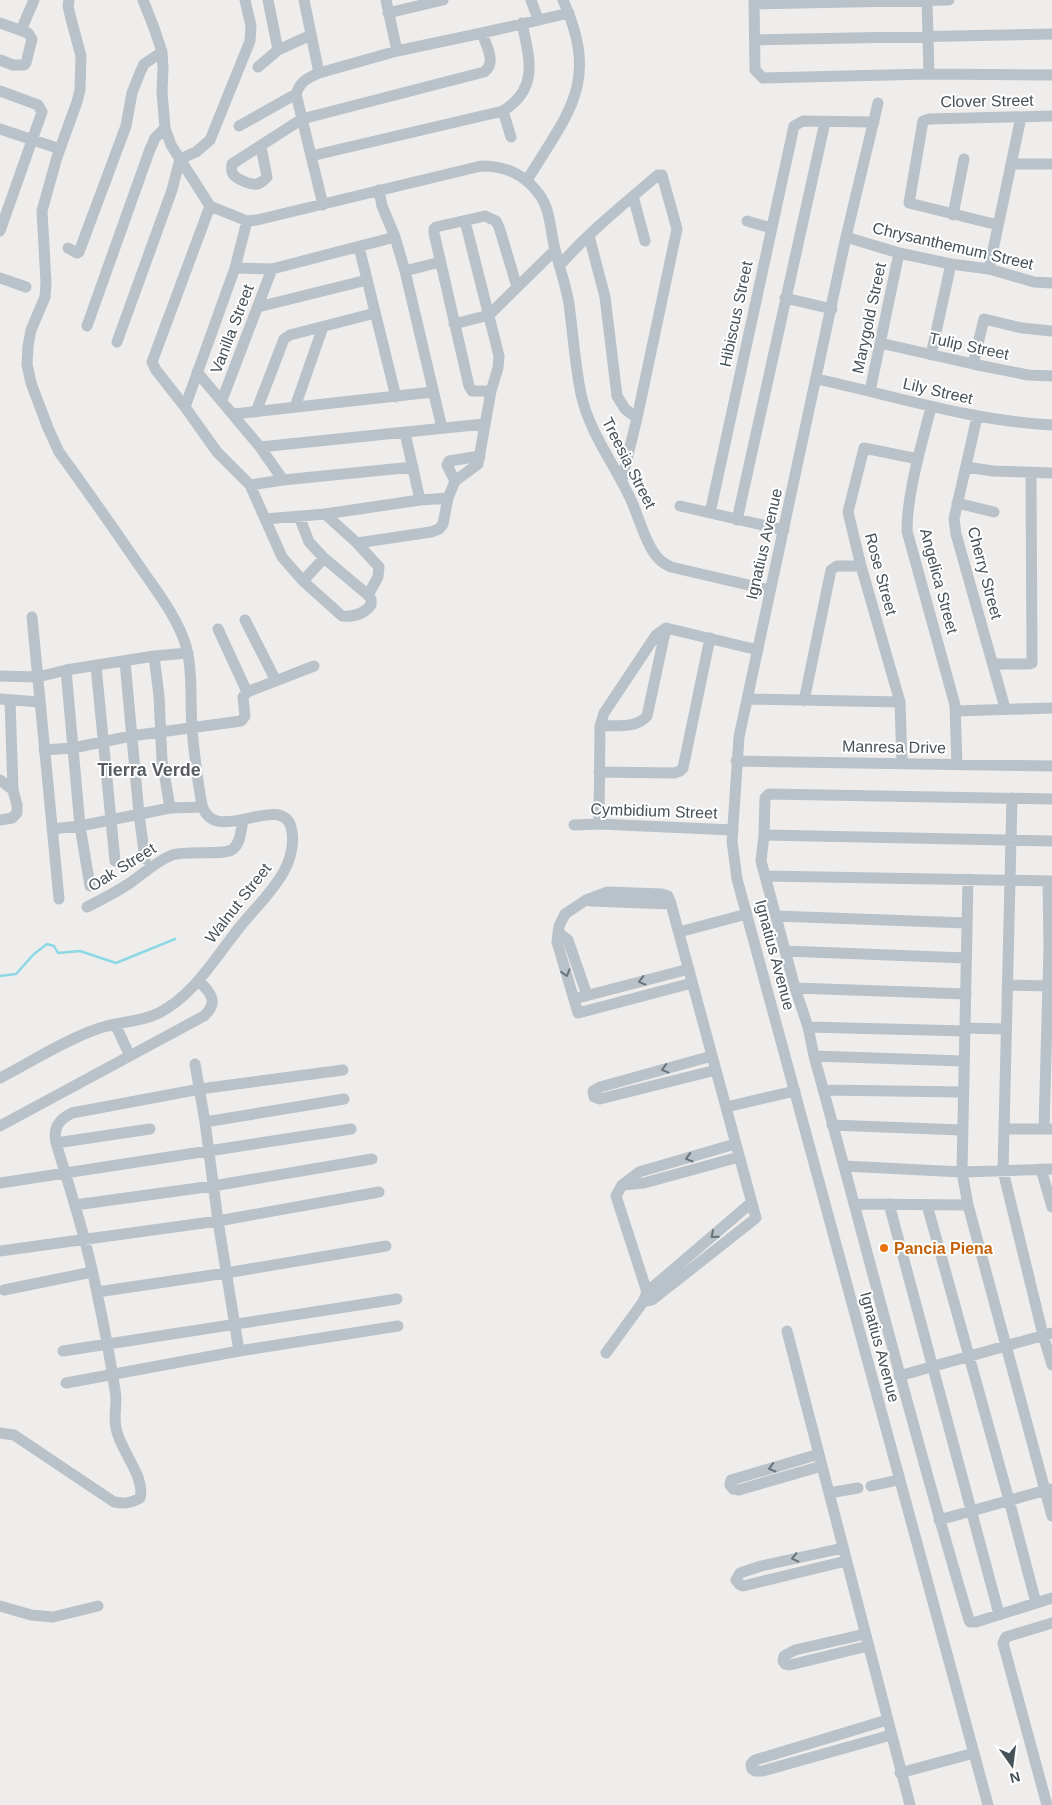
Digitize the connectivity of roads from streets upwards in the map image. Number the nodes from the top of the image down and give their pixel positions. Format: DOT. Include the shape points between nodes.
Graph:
graph roads {
  1 [pos="34,0"];
  2 [pos="69,0"];
  3 [pos="143,0"];
  4 [pos="244,0"];
  5 [pos="268,0"];
  6 [pos="304,0"];
  7 [pos="386,0"];
  8 [pos="443,0"];
  9 [pos="531,0"];
  10 [pos="563,0"];
  11 [pos="927,0"];
  12 [pos="950,0"];
  13 [pos="754,2"];
  14 [pos="418,3"];
  15 [pos="388,13"];
  16 [pos="569,13"];
  17 [pos="538,19"];
  18 [pos="0,23"];
  19 [pos="522,24"];
  20 [pos="22,30"];
  21 [pos="482,33"];
  22 [pos="1052,34"];
  23 [pos="311,35"];
  24 [pos="928,37"];
  25 [pos="755,40"];
  26 [pos="278,50"];
  27 [pos="397,51"];
  28 [pos="162,52"];
  29 [pos="0,60"];
  30 [pos="258,67"];
  31 [pos="319,73"];
  32 [pos="929,74"];
  33 [pos="1052,74"];
  34 [pos="0,92"];
  35 [pos="296,94"];
  36 [pos="878,103"];
  37 [pos="503,111"];
  38 [pos="1052,116"];
  39 [pos="1020,117"];
  40 [pos="302,119"];
  41 [pos="825,122"];
  42 [pos="874,122"];
  43 [pos="239,126"];
  44 [pos="165,128"];
  45 [pos="1,133"];
  46 [pos="511,137"];
  47 [pos="32,140"];
  48 [pos="260,147"];
  49 [pos="60,149"];
  50 [pos="311,156"];
  51 [pos="180,159"];
  52 [pos="964,159"];
  53 [pos="1012,164"];
  54 [pos="1052,164"];
  55 [pos="527,180"];
  56 [pos="379,190"];
  57 [pos="633,196"];
  58 [pos="323,205"];
  59 [pos="210,206"];
  60 [pos="953,215"];
  61 [pos="247,221"];
  62 [pos="465,221"];
  63 [pos="747,222"];
  64 [pos="998,225"];
  65 [pos="771,228"];
  66 [pos="0,231"];
  67 [pos="589,236"];
  68 [pos="396,237"];
  69 [pos="846,237"];
  70 [pos="645,241"];
  71 [pos="359,247"];
  72 [pos="68,248"];
  73 [pos="555,250"];
  74 [pos="899,253"];
  75 [pos="440,262"];
  76 [pos="951,264"];
  77 [pos="560,265"];
  78 [pos="235,268"];
  79 [pos="272,268"];
  80 [pos="989,269"];
  81 [pos="405,271"];
  82 [pos="0,278"];
  83 [pos="367,280"];
  84 [pos="1052,283"];
  85 [pos="26,287"];
  86 [pos="517,287"];
  87 [pos="785,298"];
  88 [pos="258,307"];
  89 [pos="832,309"];
  90 [pos="375,313"];
  91 [pos="489,316"];
  92 [pos="454,324"];
  93 [pos="87,326"];
  94 [pos="323,327"];
  95 [pos="1052,331"];
  96 [pos="117,342"];
  97 [pos="880,344"];
  98 [pos="930,354"];
  99 [pos="973,364"];
  100 [pos="197,372"];
  101 [pos="1052,376"];
  102 [pos="817,379"];
  103 [pos="870,390"];
  104 [pos="491,391"];
  105 [pos="432,392"];
  106 [pos="396,397"];
  107 [pos="222,400"];
  108 [pos="185,407"];
  109 [pos="295,407"];
  110 [pos="932,407"];
  111 [pos="256,412"];
  112 [pos="234,414"];
  113 [pos="977,416"];
  114 [pos="637,418"];
  115 [pos="484,424"];
  116 [pos="1052,425"];
  117 [pos="442,428"];
  118 [pos="405,433"];
  119 [pos="260,447"];
  120 [pos="480,456"];
  121 [pos="918,459"];
  122 [pos="966,466"];
  123 [pos="413,467"];
  124 [pos="1052,473"];
  125 [pos="1031,474"];
  126 [pos="283,480"];
  127 [pos="622,480"];
  128 [pos="454,481"];
  129 [pos="250,486"];
  130 [pos="448,498"];
  131 [pos="420,500"];
  132 [pos="957,503"];
  133 [pos="680,506"];
  134 [pos="994,512"];
  135 [pos="710,513"];
  136 [pos="325,514"];
  137 [pos="299,516"];
  138 [pos="265,519"];
  139 [pos="738,520"];
  140 [pos="784,530"];
  141 [pos="358,542"];
  142 [pos="324,558"];
  143 [pos="861,566"];
  144 [pos="303,580"];
  145 [pos="770,590"];
  146 [pos="368,595"];
  147 [pos="32,617"];
  148 [pos="245,620"];
  149 [pos="666,628"];
  150 [pos="218,629"];
  151 [pos="710,638"];
  152 [pos="758,650"];
  153 [pos="188,653"];
  154 [pos="154,656"];
  155 [pos="125,662"];
  156 [pos="993,664"];
  157 [pos="96,666"];
  158 [pos="314,666"];
  159 [pos="66,670"];
  160 [pos="0,676"];
  161 [pos="38,677"];
  162 [pos="276,681"];
  163 [pos="247,692"];
  164 [pos="5,699"];
  165 [pos="747,699"];
  166 [pos="804,701"];
  167 [pos="39,702"];
  168 [pos="900,702"];
  169 [pos="1005,708"];
  170 [pos="1052,708"];
  171 [pos="956,711"];
  172 [pos="600,726"];
  173 [pos="192,728"];
  174 [pos="161,732"];
  175 [pos="131,736"];
  176 [pos="103,741"];
  177 [pos="73,748"];
  178 [pos="44,750"];
  179 [pos="736,762"];
  180 [pos="902,764"];
  181 [pos="957,765"];
  182 [pos="1052,766"];
  183 [pos="599,772"];
  184 [pos="0,780"];
  185 [pos="13,790"];
  186 [pos="1012,798"];
  187 [pos="1052,799"];
  188 [pos="202,807"];
  189 [pos="170,808"];
  190 [pos="139,814"];
  191 [pos="0,819"];
  192 [pos="110,820"];
  193 [pos="242,820"];
  194 [pos="599,824"];
  195 [pos="574,825"];
  196 [pos="80,826"];
  197 [pos="52,829"];
  198 [pos="733,830"];
  199 [pos="764,835"];
  200 [pos="1010,840"];
  201 [pos="1052,841"];
  202 [pos="145,859"];
  203 [pos="115,861"];
  204 [pos="765,876"];
  205 [pos="968,879"];
  206 [pos="1010,880"];
  207 [pos="1050,881"];
  208 [pos="90,886"];
  209 [pos="59,899"];
  210 [pos="87,908"];
  211 [pos="747,914"];
  212 [pos="1051,914"];
  213 [pos="776,916"];
  214 [pos="967,923"];
  215 [pos="558,932"];
  216 [pos="679,932"];
  217 [pos="1050,948"];
  218 [pos="785,951"];
  219 [pos="966,958"];
  220 [pos="689,969"];
  221 [pos="199,981"];
  222 [pos="692,983"];
  223 [pos="1007,985"];
  224 [pos="1050,986"];
  225 [pos="795,988"];
  226 [pos="966,994"];
  227 [pos="587,996"];
  228 [pos="574,999"];
  229 [pos="115,1024"];
  230 [pos="808,1027"];
  231 [pos="965,1029"];
  232 [pos="1006,1029"];
  233 [pos="130,1056"];
  234 [pos="712,1056"];
  235 [pos="814,1056"];
  236 [pos="963,1061"];
  237 [pos="195,1064"];
  238 [pos="343,1070"];
  239 [pos="716,1070"];
  240 [pos="0,1078"];
  241 [pos="200,1089"];
  242 [pos="795,1090"];
  243 [pos="823,1090"];
  244 [pos="962,1092"];
  245 [pos="344,1099"];
  246 [pos="726,1107"];
  247 [pos="205,1122"];
  248 [pos="832,1124"];
  249 [pos="0,1126"];
  250 [pos="352,1129"];
  251 [pos="1004,1129"];
  252 [pos="1048,1129"];
  253 [pos="150,1130"];
  254 [pos="961,1130"];
  255 [pos="56,1143"];
  256 [pos="736,1144"];
  257 [pos="210,1151"];
  258 [pos="739,1157"];
  259 [pos="372,1158"];
  260 [pos="844,1166"];
  261 [pos="1047,1169"];
  262 [pos="1004,1171"];
  263 [pos="962,1172"];
  264 [pos="65,1173"];
  265 [pos="0,1183"];
  266 [pos="622,1185"];
  267 [pos="213,1186"];
  268 [pos="380,1192"];
  269 [pos="854,1204"];
  270 [pos="889,1204"];
  271 [pos="75,1205"];
  272 [pos="927,1205"];
  273 [pos="968,1205"];
  274 [pos="1052,1207"];
  275 [pos="218,1221"];
  276 [pos="84,1239"];
  277 [pos="386,1246"];
  278 [pos="0,1251"];
  279 [pos="92,1272"];
  280 [pos="226,1273"];
  281 [pos="4,1290"];
  282 [pos="97,1292"];
  283 [pos="645,1297"];
  284 [pos="397,1299"];
  285 [pos="234,1324"];
  286 [pos="398,1326"];
  287 [pos="787,1331"];
  288 [pos="1048,1334"];
  289 [pos="107,1344"];
  290 [pos="1005,1345"];
  291 [pos="63,1351"];
  292 [pos="239,1351"];
  293 [pos="606,1353"];
  294 [pos="968,1356"];
  295 [pos="1052,1365"];
  296 [pos="932,1367"];
  297 [pos="113,1374"];
  298 [pos="900,1376"];
  299 [pos="66,1383"];
  300 [pos="0,1433"];
  301 [pos="819,1454"];
  302 [pos="822,1466"];
  303 [pos="898,1480"];
  304 [pos="871,1486"];
  305 [pos="858,1488"];
  306 [pos="1048,1490"];
  307 [pos="829,1493"];
  308 [pos="1009,1500"];
  309 [pos="971,1511"];
  310 [pos="1052,1516"];
  311 [pos="939,1520"];
  312 [pos="843,1548"];
  313 [pos="846,1562"];
  314 [pos="1052,1598"];
  315 [pos="1036,1603"];
  316 [pos="0,1606"];
  317 [pos="98,1606"];
  318 [pos="1000,1614"];
  319 [pos="1052,1623"];
  320 [pos="865,1634"];
  321 [pos="868,1646"];
  322 [pos="887,1720"];
  323 [pos="891,1735"];
  324 [pos="974,1753"];
  325 [pos="900,1773"];
  326 [pos="910,1805"];
  327 [pos="988,1805"];
  328 [pos="1047,1805"];
  1 -- 20 [label="street"];
  2 -- 49 [label="street" via="81,56 80,90"];
  3 -- 28 [label="street"];
  4 -- 51 [label="street" via="251,26 250,41 210,140 196,152"];
  5 -- 26 [label="street"];
  6 -- 23 [label="street"];
  7 -- 15 [label="street"];
  8 -- 14 [label="street"];
  9 -- 17 [label="street"];
  10 -- 16 [label="street"];
  11 -- 12 [label="street"];
  11 -- 13 [label="street"];
  11 -- 24 [label="street"];
  13 -- 25 [label="street"];
  14 -- 15 [label="street"];
  15 -- 27 [label="street"];
  16 -- 17 [label="street"];
  16 -- 55 [label="street" via="580,54 578,85 566,116"];
  17 -- 19 [label="street"];
  18 -- 20 [label="street"];
  19 -- 21 [label="street"];
  19 -- 37 [label="street" via="530,62 529,75 517,100"];
  20 -- 29 [label="street" via="32,39 26,63 13,65"];
  21 -- 27 [label="street"];
  21 -- 40 [label="street" via="491,61 489,69 484,72"];
  22 -- 24 [label="street"];
  23 -- 26 [label="street"];
  23 -- 31 [label="street"];
  24 -- 25 [label="street"];
  24 -- 32 [label="street"];
  25 -- 32 [label="street" via="755,70 764,78"];
  26 -- 30 [label="street"];
  27 -- 31 [label="street"];
  28 -- 44 [label="street"];
  28 -- 72 [label="street" via="144,64 139,75 126,126 79,252"];
  31 -- 35 [label="street" via="299,85"];
  32 -- 33 [label="street"];
  34 -- 47 [label="street" via="38,105 42,112"];
  35 -- 40 [label="street"];
  35 -- 43 [label="street"];
  36 -- 42 [label="street, Ignatius Avenue"];
  37 -- 46 [label="street"];
  37 -- 50 [label="street"];
  38 -- 39 [label="street, Clover Street"];
  39 -- 53 [label="street"];
  39 -- 60 [label="street, Clover Street" via="928,118 923,121 909,203"];
  40 -- 48 [label="street"];
  40 -- 50 [label="street"];
  41 -- 42 [label="street"];
  41 -- 65 [label="street, Hibiscus Street" via="803,121 794,126"];
  41 -- 87 [label="street"];
  42 -- 69 [label="street, Ignatius Avenue"];
  44 -- 51 [label="street"];
  44 -- 93 [label="street" via="155,138 149,152"];
  45 -- 47 [label="street"];
  47 -- 49 [label="street"];
  47 -- 66 [label="street"];
  49 -- 153 [label="street" via="42,211 46,283 45,298 28,346 31,383 59,452 160,596 180,630"];
  50 -- 58 [label="street"];
  51 -- 59 [label="street"];
  51 -- 96 [label="street" via="172,190"];
  52 -- 60 [label="street"];
  53 -- 54 [label="street"];
  53 -- 64 [label="street"];
  55 -- 56 [label="street" via="513,171 481,166"];
  55 -- 73 [label="street, Treesia Street" via="546,206"];
  56 -- 58 [label="street"];
  56 -- 68 [label="street" via="382,206"];
  57 -- 67 [label="street"];
  57 -- 70 [label="street"];
  57 -- 114 [label="street" via="662,175 677,229"];
  58 -- 61 [label="street"];
  59 -- 61 [label="street"];
  59 -- 108 [label="street" via="152,362"];
  60 -- 64 [label="street"];
  61 -- 78 [label="street"];
  62 -- 75 [label="street" via="434,229"];
  62 -- 86 [label="street" via="485,216 496,221"];
  62 -- 91 [label="street"];
  63 -- 65 [label="street"];
  64 -- 80 [label="street"];
  65 -- 135 [label="street, Hibiscus Street"];
  67 -- 77 [label="street"];
  67 -- 114 [label="street" via="605,298 618,396 625,410"];
  68 -- 71 [label="street"];
  68 -- 81 [label="street"];
  69 -- 74 [label="street, Chrysanthemum Street"];
  69 -- 89 [label="street, Ignatius Avenue"];
  71 -- 79 [label="street"];
  71 -- 83 [label="street"];
  73 -- 77 [label="street, Treesia Street"];
  73 -- 86 [label="street"];
  74 -- 76 [label="street, Chrysanthemum Street"];
  74 -- 97 [label="street, Marygold Street"];
  75 -- 81 [label="street"];
  75 -- 92 [label="street"];
  76 -- 80 [label="street, Chrysanthemum Street"];
  76 -- 98 [label="street"];
  77 -- 127 [label="street, Treesia Street" via="586,413"];
  78 -- 79 [label="street"];
  78 -- 100 [label="street"];
  79 -- 88 [label="street, Vanilla Street"];
  80 -- 84 [label="street, Chrysanthemum Street" via="1034,282"];
  81 -- 105 [label="street"];
  82 -- 85 [label="street"];
  83 -- 88 [label="street"];
  83 -- 90 [label="street"];
  86 -- 91 [label="street"];
  87 -- 89 [label="street"];
  87 -- 139 [label="street"];
  88 -- 107 [label="street, Vanilla Street"];
  89 -- 102 [label="street, Ignatius Avenue"];
  90 -- 94 [label="street"];
  90 -- 106 [label="street"];
  91 -- 92 [label="street"];
  91 -- 104 [label="street" via="499,361"];
  92 -- 104 [label="street" via="470,389"];
  94 -- 109 [label="street"];
  94 -- 111 [label="street" via="284,339"];
  95 -- 99 [label="street" via="984,319"];
  97 -- 98 [label="street, Tulip Street"];
  97 -- 103 [label="street, Marygold Street"];
  98 -- 99 [label="street, Tulip Street"];
  99 -- 101 [label="street, Tulip Street" via="1028,375"];
  100 -- 107 [label="street"];
  100 -- 108 [label="street"];
  102 -- 103 [label="street, Lily Street"];
  102 -- 140 [label="street, Ignatius Avenue"];
  103 -- 110 [label="street, Lily Street"];
  104 -- 115 [label="street"];
  105 -- 106 [label="street"];
  105 -- 117 [label="street"];
  106 -- 109 [label="street"];
  107 -- 112 [label="street"];
  108 -- 129 [label="street" via="217,452"];
  109 -- 111 [label="street"];
  110 -- 113 [label="street, Lily Street"];
  110 -- 121 [label="street, Angelica Street"];
  111 -- 112 [label="street"];
  112 -- 119 [label="street"];
  113 -- 116 [label="street, Lily Street" via="1022,424"];
  113 -- 122 [label="street, Cherry Street"];
  114 -- 127 [label="street"];
  115 -- 117 [label="street"];
  115 -- 120 [label="street"];
  117 -- 118 [label="street"];
  118 -- 119 [label="street"];
  118 -- 123 [label="street"];
  119 -- 126 [label="street"];
  120 -- 128 [label="street" via="476,467"];
  120 -- 128 [label="street" via="449,461 447,465"];
  121 -- 143 [label="street, Rose Street" via="864,448 844,511"];
  121 -- 171 [label="street, Angelica Street" via="908,531"];
  122 -- 125 [label="street"];
  122 -- 132 [label="street, Cherry Street"];
  123 -- 126 [label="street"];
  123 -- 131 [label="street"];
  124 -- 125 [label="street"];
  125 -- 156 [label="street" via="1032,663"];
  126 -- 129 [label="street"];
  127 -- 145 [label="street, Treesia Street" via="658,558 679,570"];
  128 -- 130 [label="street"];
  129 -- 138 [label="street"];
  130 -- 131 [label="street"];
  130 -- 141 [label="street" via="439,529"];
  131 -- 136 [label="street"];
  132 -- 134 [label="street"];
  132 -- 156 [label="street, Cherry Street" via="956,534"];
  133 -- 135 [label="street"];
  135 -- 139 [label="street"];
  136 -- 137 [label="street"];
  136 -- 141 [label="street"];
  137 -- 138 [label="street"];
  137 -- 142 [label="street" via="308,542"];
  138 -- 144 [label="street" via="279,553"];
  139 -- 140 [label="street"];
  140 -- 145 [label="street, Ignatius Avenue"];
  141 -- 146 [label="street" via="379,567 378,577"];
  142 -- 144 [label="street"];
  142 -- 146 [label="street"];
  143 -- 166 [label="street" via="837,566 831,570"];
  143 -- 168 [label="street, Rose Street"];
  144 -- 146 [label="street" via="342,616 368,610 372,602"];
  145 -- 152 [label="street, Ignatius Avenue"];
  147 -- 161 [label="street"];
  148 -- 162 [label="street"];
  149 -- 151 [label="street"];
  149 -- 172 [label="street" via="656,635 604,713"];
  149 -- 172 [label="street" via="647,716 634,725"];
  150 -- 163 [label="street"];
  151 -- 152 [label="street"];
  151 -- 183 [label="street" via="683,768 674,773"];
  152 -- 165 [label="street, Ignatius Avenue"];
  153 -- 154 [label="street"];
  153 -- 173 [label="street"];
  154 -- 155 [label="street"];
  154 -- 174 [label="street"];
  155 -- 157 [label="street"];
  155 -- 175 [label="street"];
  156 -- 169 [label="street, Cherry Street"];
  157 -- 159 [label="street"];
  157 -- 176 [label="street"];
  158 -- 162 [label="street"];
  159 -- 161 [label="street"];
  159 -- 177 [label="street"];
  160 -- 161 [label="street"];
  161 -- 167 [label="street"];
  162 -- 163 [label="street"];
  163 -- 173 [label="street" via="243,697 243,719"];
  164 -- 167 [label="street"];
  164 -- 185 [label="street"];
  165 -- 166 [label="street"];
  165 -- 179 [label="street, Ignatius Avenue"];
  166 -- 168 [label="street"];
  167 -- 178 [label="street"];
  168 -- 180 [label="street, Rose Street"];
  169 -- 170 [label="street"];
  169 -- 171 [label="street"];
  171 -- 181 [label="street, Angelica Street"];
  172 -- 183 [label="street"];
  173 -- 174 [label="street"];
  173 -- 188 [label="street"];
  174 -- 175 [label="street"];
  174 -- 189 [label="street"];
  175 -- 176 [label="street"];
  175 -- 190 [label="street"];
  176 -- 177 [label="street"];
  176 -- 192 [label="street"];
  177 -- 178 [label="street"];
  177 -- 196 [label="street"];
  178 -- 197 [label="street"];
  179 -- 180 [label="street, Manresa Drive"];
  179 -- 198 [label="street, Ignatius Avenue"];
  180 -- 181 [label="street, Manresa Drive"];
  181 -- 182 [label="street, Manresa Drive"];
  183 -- 194 [label="street"];
  184 -- 185 [label="street"];
  185 -- 191 [label="street" via="17,813 12,818"];
  186 -- 187 [label="street"];
  186 -- 199 [label="street" via="769,794 765,798"];
  186 -- 200 [label="street"];
  188 -- 189 [label="street"];
  188 -- 193 [label="street, Walnut Street" via="211,818 222,822"];
  189 -- 190 [label="street"];
  190 -- 192 [label="street"];
  190 -- 202 [label="street"];
  192 -- 196 [label="street"];
  192 -- 203 [label="street"];
  193 -- 210 [label="street, Oak Street" via="238,844 232,850 173,855"];
  193 -- 221 [label="street, Walnut Street" via="277,814 286,818 291,827 292,842 288,862 275,886"];
  194 -- 195 [label="street, Cymbidium Street"];
  194 -- 198 [label="street, Cymbidium Street"];
  196 -- 197 [label="street"];
  196 -- 208 [label="street"];
  197 -- 209 [label="street"];
  198 -- 211 [label="street, Ignatius Avenue" via="734,866"];
  199 -- 200 [label="street"];
  199 -- 204 [label="street" via="761,861"];
  200 -- 201 [label="street"];
  200 -- 206 [label="street"];
  204 -- 205 [label="street"];
  204 -- 213 [label="street"];
  205 -- 206 [label="street"];
  205 -- 214 [label="street"];
  206 -- 207 [label="street"];
  206 -- 223 [label="street"];
  207 -- 212 [label="street"];
  211 -- 216 [label="street"];
  211 -- 242 [label="street, Ignatius Avenue"];
  212 -- 217 [label="street"];
  213 -- 214 [label="street"];
  213 -- 218 [label="street"];
  214 -- 219 [label="street"];
  215 -- 216 [label="street" via="565,914 586,900 608,892 668,896"];
  215 -- 227 [label="street" via="568,940"];
  215 -- 228 [label="street, one-way" via="557,942"];
  216 -- 220 [label="street"];
  217 -- 224 [label="street"];
  218 -- 219 [label="street"];
  218 -- 225 [label="street"];
  219 -- 226 [label="street"];
  220 -- 222 [label="street"];
  220 -- 227 [label="street, one-way"];
  221 -- 229 [label="street" via="159,1013"];
  221 -- 233 [label="street" via="209,991 211,1010"];
  222 -- 228 [label="street" via="578,1014"];
  222 -- 234 [label="street"];
  223 -- 224 [label="street"];
  223 -- 232 [label="street"];
  224 -- 252 [label="street"];
  225 -- 226 [label="street"];
  225 -- 230 [label="street"];
  226 -- 231 [label="street"];
  227 -- 228 [label="street"];
  229 -- 233 [label="street"];
  229 -- 240 [label="street" via="90,1032"];
  230 -- 231 [label="street"];
  230 -- 235 [label="street"];
  231 -- 232 [label="street"];
  231 -- 236 [label="street"];
  232 -- 251 [label="street"];
  233 -- 249 [label="street"];
  234 -- 239 [label="street"];
  234 -- 239 [label="street, one-way" via="600,1087 593,1091 594,1098"];
  235 -- 236 [label="street"];
  235 -- 243 [label="street"];
  236 -- 244 [label="street"];
  237 -- 241 [label="street"];
  238 -- 241 [label="street"];
  239 -- 246 [label="street"];
  241 -- 247 [label="street"];
  241 -- 255 [label="street" via="72,1113 58,1122 54,1132"];
  242 -- 246 [label="street"];
  242 -- 303 [label="street, Ignatius Avenue"];
  243 -- 244 [label="street"];
  243 -- 248 [label="street"];
  244 -- 254 [label="street"];
  245 -- 247 [label="street"];
  246 -- 256 [label="street"];
  247 -- 257 [label="street"];
  248 -- 254 [label="street"];
  248 -- 260 [label="street"];
  250 -- 257 [label="street"];
  251 -- 252 [label="street"];
  251 -- 262 [label="street"];
  253 -- 255 [label="street"];
  254 -- 263 [label="street"];
  255 -- 264 [label="street"];
  256 -- 258 [label="street"];
  256 -- 266 [label="street, one-way" via="639,1172"];
  257 -- 264 [label="street"];
  257 -- 267 [label="street"];
  258 -- 266 [label="street" via="644,1183"];
  258 -- 283 [label="street" via="751,1204"];
  259 -- 267 [label="street"];
  260 -- 263 [label="street"];
  260 -- 269 [label="street"];
  261 -- 262 [label="street"];
  261 -- 274 [label="street"];
  262 -- 263 [label="street"];
  262 -- 288 [label="street"];
  263 -- 273 [label="street"];
  264 -- 265 [label="street"];
  264 -- 271 [label="street"];
  266 -- 283 [label="street" via="616,1196"];
  267 -- 271 [label="street"];
  267 -- 275 [label="street"];
  268 -- 275 [label="street"];
  269 -- 270 [label="street"];
  269 -- 298 [label="street"];
  270 -- 272 [label="street"];
  270 -- 296 [label="street"];
  271 -- 276 [label="street"];
  272 -- 273 [label="street"];
  272 -- 294 [label="street"];
  273 -- 290 [label="street"];
  275 -- 276 [label="street"];
  275 -- 280 [label="street"];
  276 -- 278 [label="street"];
  276 -- 279 [label="street"];
  277 -- 280 [label="street"];
  279 -- 281 [label="street"];
  279 -- 282 [label="street"];
  280 -- 282 [label="street"];
  280 -- 285 [label="street"];
  282 -- 289 [label="street"];
  283 -- 293 [label="street"];
  284 -- 285 [label="street"];
  285 -- 289 [label="street"];
  285 -- 292 [label="street"];
  286 -- 292 [label="street"];
  287 -- 301 [label="street"];
  288 -- 290 [label="street"];
  288 -- 295 [label="street"];
  289 -- 291 [label="street"];
  289 -- 297 [label="street"];
  290 -- 294 [label="street"];
  290 -- 306 [label="street"];
  292 -- 297 [label="street"];
  294 -- 296 [label="street"];
  294 -- 308 [label="street"];
  296 -- 298 [label="street"];
  296 -- 309 [label="street"];
  297 -- 299 [label="street"];
  297 -- 300 [label="street" via="116,1428 142,1490 140,1498 134,1502 114,1502 14,1435"];
  298 -- 311 [label="street"];
  301 -- 302 [label="street"];
  301 -- 302 [label="street, one-way" via="731,1480 730,1485 739,1490"];
  302 -- 307 [label="street"];
  303 -- 304 [label="street"];
  303 -- 324 [label="street, Ignatius Avenue"];
  305 -- 307 [label="street"];
  306 -- 308 [label="street"];
  306 -- 310 [label="street"];
  307 -- 312 [label="street"];
  308 -- 309 [label="street"];
  308 -- 315 [label="street"];
  309 -- 311 [label="street"];
  309 -- 318 [label="street"];
  311 -- 318 [label="street" via="970,1622"];
  312 -- 313 [label="street"];
  312 -- 313 [label="street, one-way" via="754,1568 740,1573 736,1580 743,1586"];
  313 -- 320 [label="street"];
  314 -- 315 [label="street"];
  315 -- 318 [label="street"];
  316 -- 317 [label="street" via="53,1617"];
  319 -- 328 [label="street" via="1006,1637 1003,1643"];
  320 -- 321 [label="street"];
  320 -- 321 [label="street" via="795,1650 784,1656 783,1661 790,1665"];
  321 -- 322 [label="street"];
  322 -- 323 [label="street"];
  322 -- 323 [label="street" via="755,1760 751,1764 752,1769 763,1771"];
  323 -- 325 [label="street"];
  324 -- 325 [label="street"];
  324 -- 327 [label="street, Ignatius Avenue"];
  325 -- 326 [label="street"];
}
